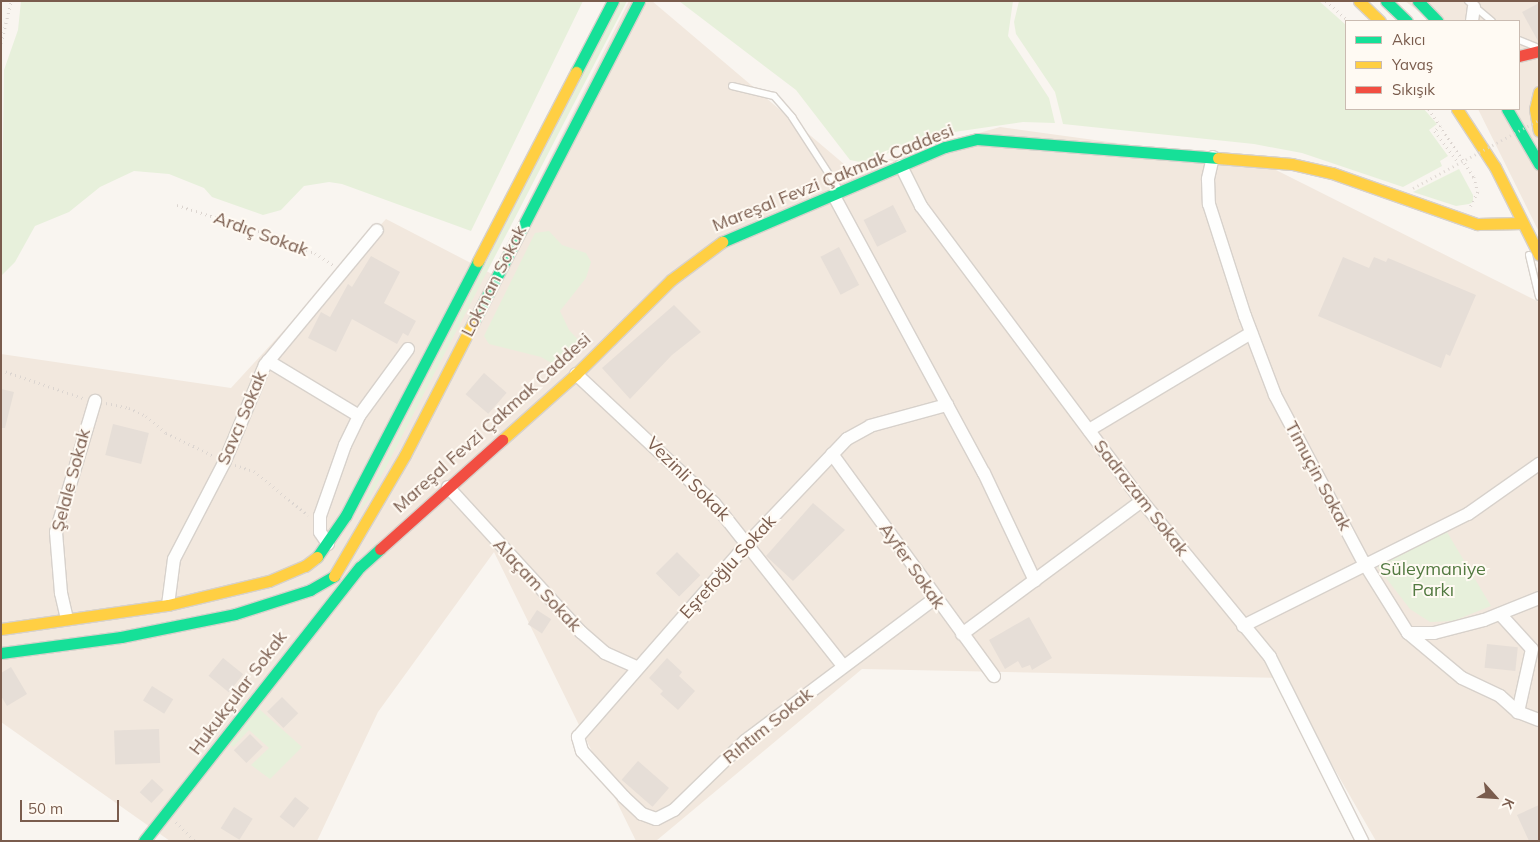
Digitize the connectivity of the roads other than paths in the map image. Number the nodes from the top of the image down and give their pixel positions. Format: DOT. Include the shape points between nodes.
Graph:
graph roads {
  1 [pos="613,1"];
  2 [pos="639,1"];
  3 [pos="1359,1"];
  4 [pos="1386,1"];
  5 [pos="1418,1"];
  6 [pos="1471,4"];
  7 [pos="1379,20"];
  8 [pos="1406,20"];
  9 [pos="1436,20"];
  10 [pos="1472,20"];
  11 [pos="1491,20"];
  12 [pos="1520,40"];
  13 [pos="1539,47"];
  14 [pos="1539,52"];
  15 [pos="1520,56"];
  16 [pos="732,86"];
  17 [pos="1539,92"];
  18 [pos="1459,110"];
  19 [pos="1508,110"];
  20 [pos="1539,131"];
  21 [pos="1213,158"];
  22 [pos="1539,164"];
  23 [pos="902,166"];
  24 [pos="838,194"];
  25 [pos="1529,206"];
  26 [pos="1522,223"];
  27 [pos="1539,229"];
  28 [pos="377,230"];
  29 [pos="1529,237"];
  30 [pos="1539,254"];
  31 [pos="1539,297"];
  32 [pos="1251,333"];
  33 [pos="408,349"];
  34 [pos="268,361"];
  35 [pos="576,374"];
  36 [pos="95,402"];
  37 [pos="947,405"];
  38 [pos="359,416"];
  39 [pos="1089,430"];
  40 [pos="832,454"];
  41 [pos="1539,464"];
  42 [pos="448,487"];
  43 [pos="1142,502"];
  44 [pos="748,543"];
  45 [pos="328,544"];
  46 [pos="348,559"];
  47 [pos="360,566"];
  48 [pos="1366,566"];
  49 [pos="1035,580"];
  50 [pos="1539,598"];
  51 [pos="934,599"];
  52 [pos="168,605"];
  53 [pos="1500,614"];
  54 [pos="67,620"];
  55 [pos="1242,626"];
  56 [pos="1,629"];
  57 [pos="1408,633"];
  58 [pos="962,634"];
  59 [pos="1,653"];
  60 [pos="843,666"];
  61 [pos="638,668"];
  62 [pos="994,676"];
  63 [pos="1518,712"];
  64 [pos="1539,720"];
  65 [pos="610,779"];
  66 [pos="144,841"];
  67 [pos="1362,841"];
  1 -- 45 [label="main road, Lokman Sokak"];
  2 -- 46 [label="main road, Lokman Sokak"];
  3 -- 7 [label="main road"];
  4 -- 8 [label="main road"];
  5 -- 9 [label="main road"];
  6 -- 10 [label="street"];
  6 -- 11 [label="lane"];
  12 -- 13 [label="lane"];
  14 -- 15 [label="main road"];
  16 -- 24 [label="lane" via="774,96"];
  17 -- 20 [label="main road" via="1535,109"];
  18 -- 26 [label="main road" via="1495,167"];
  19 -- 22 [label="main road"];
  21 -- 23 [label="main road, Mareşal Fevzi Çakmak Caddesi" via="977,139 945,147"];
  21 -- 26 [label="main road, Mareşal Fevzi Çakmak Caddesi" via="1261,160 1311,168 1477,224"];
  21 -- 32 [label="street, Timuçin Sokak" via="1208,179 1209,204"];
  23 -- 24 [label="main road, Mareşal Fevzi Çakmak Caddesi"];
  23 -- 39 [label="street, Sadrazam Sokak" via="921,206"];
  24 -- 35 [label="main road, Mareşal Fevzi Çakmak Caddesi" via="751,228 706,251 671,280"];
  24 -- 37 [label="street"];
  25 -- 27 [label="main road"];
  26 -- 29 [label="main road"];
  28 -- 34 [label="street, Savcı Sokak"];
  29 -- 30 [label="main road"];
  29 -- 31 [label="lane" via="1532,274"];
  32 -- 39 [label="street"];
  32 -- 48 [label="street, Timuçin Sokak" via="1275,395"];
  33 -- 38 [label="street"];
  34 -- 38 [label="street"];
  34 -- 52 [label="street, Savcı Sokak" via="250,395 225,461 174,560"];
  35 -- 42 [label="main road, Mareşal Fevzi Çakmak Caddesi"];
  35 -- 44 [label="street, Vezinli Sokak" via="714,503"];
  36 -- 54 [label="street, Şelale Sokak" via="56,532 61,593"];
  37 -- 40 [label="street, Eşrefoğlu Sokak" via="870,426 847,439"];
  37 -- 49 [label="street" via="984,473"];
  38 -- 45 [label="street" via="342,452 318,524"];
  39 -- 43 [label="street, Sadrazam Sokak"];
  40 -- 44 [label="street, Eşrefoğlu Sokak"];
  40 -- 51 [label="street, Ayfer Sokak"];
  41 -- 48 [label="street" via="1468,514"];
  42 -- 47 [label="main road, Mareşal Fevzi Çakmak Caddesi"];
  42 -- 61 [label="street, Alaçam Sokak" via="581,632 605,653"];
  43 -- 49 [label="street"];
  43 -- 55 [label="street, Sadrazam Sokak"];
  44 -- 60 [label="street, Vezinli Sokak"];
  44 -- 61 [label="street, Eşrefoğlu Sokak"];
  45 -- 46 [label="main road"];
  45 -- 52 [label="main road" via="305,566 280,578"];
  46 -- 47 [label="main road"];
  46 -- 59 [label="main road" via="336,575 319,586 257,608 121,637"];
  47 -- 66 [label="main road, Hukukçular Sokak" via="337,591"];
  48 -- 55 [label="street"];
  48 -- 57 [label="street, Timuçin Sokak"];
  49 -- 58 [label="street"];
  50 -- 53 [label="street"];
  51 -- 58 [label="street, Ayfer Sokak"];
  51 -- 60 [label="street, Rıhtım Sokak"];
  52 -- 54 [label="main road"];
  53 -- 57 [label="street" via="1434,633"];
  53 -- 63 [label="street" via="1532,649"];
  54 -- 56 [label="main road"];
  55 -- 67 [label="street, Sadrazam Sokak" via="1280,674"];
  57 -- 63 [label="street, Timuçin Sokak" via="1462,678 1500,696"];
  58 -- 62 [label="street, Ayfer Sokak"];
  60 -- 65 [label="street, Rıhtım Sokak" via="745,741 674,810 656,819 642,814"];
  61 -- 65 [label="street, Eşrefoğlu Sokak" via="578,737 582,751"];
  63 -- 64 [label="street, Timuçin Sokak"];
}
